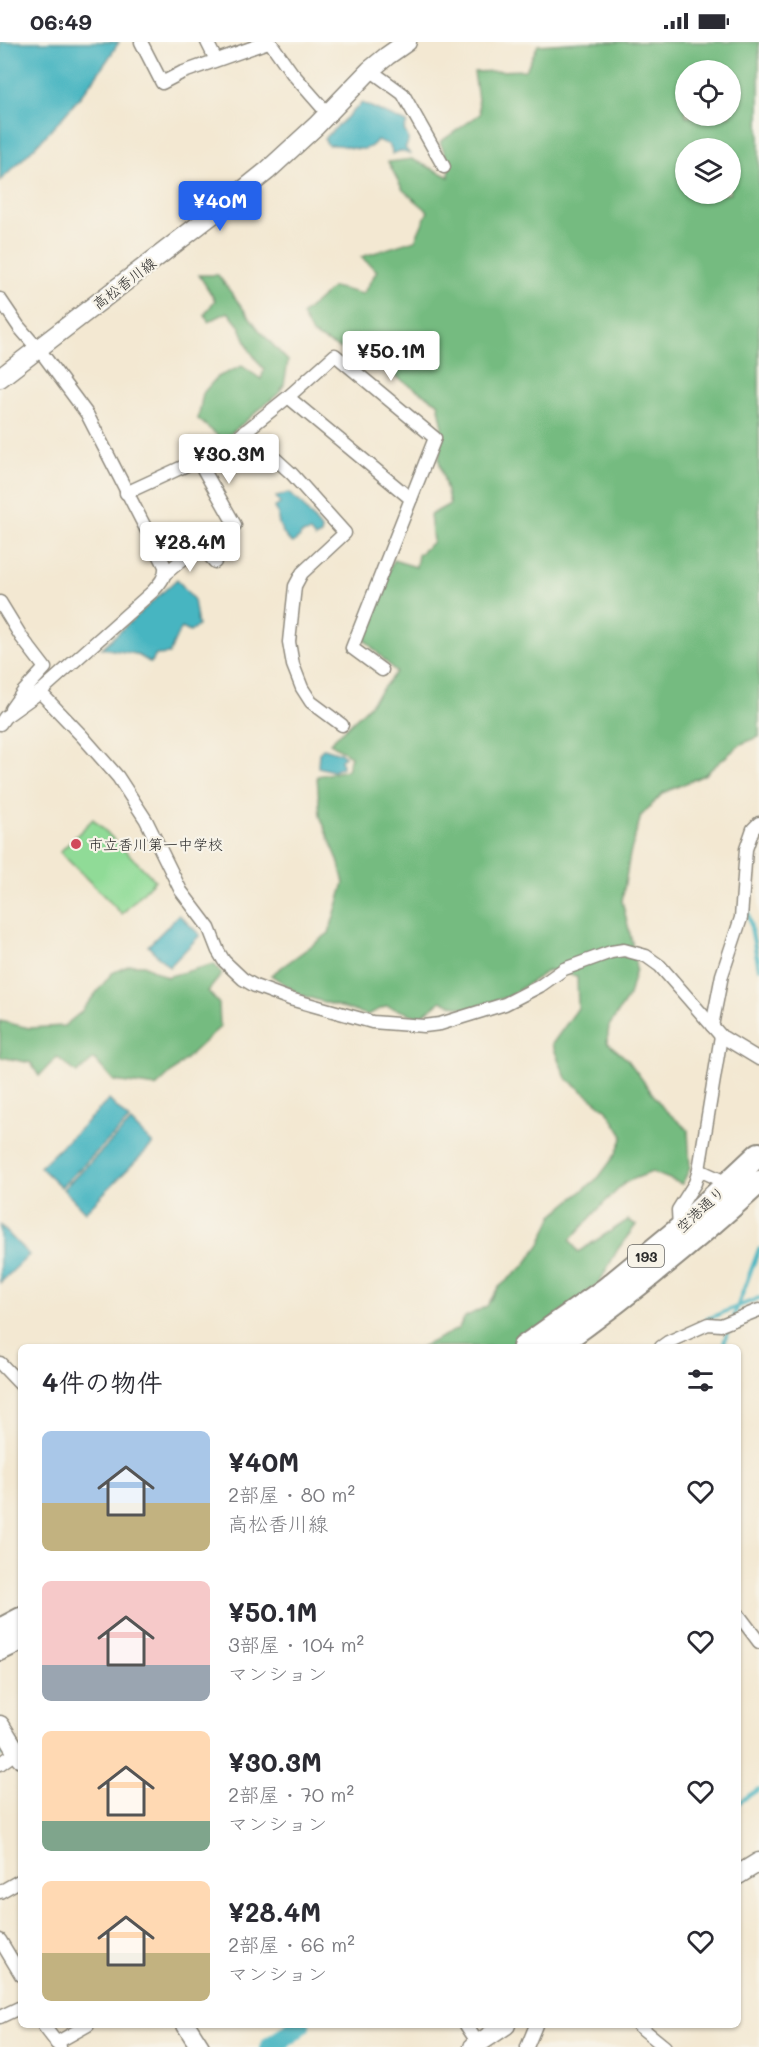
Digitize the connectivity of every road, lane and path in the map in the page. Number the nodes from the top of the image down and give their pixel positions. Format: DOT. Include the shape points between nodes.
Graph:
graph roads {
  1 [pos="141,42"];
  2 [pos="207,42"];
  3 [pos="269,42"];
  4 [pos="407,42"];
  5 [pos="216,60"];
  6 [pos="370,70"];
  7 [pos="328,114"];
  8 [pos="444,167"];
  9 [pos="0,299"];
  10 [pos="38,348"];
  11 [pos="0,378"];
  12 [pos="288,397"];
  13 [pos="245,431"];
  14 [pos="198,460"];
  15 [pos="126,493"];
  16 [pos="411,499"];
  17 [pos="235,525"];
  18 [pos="215,562"];
  19 [pos="166,573"];
  20 [pos="0,602"];
  21 [pos="382,670"];
  22 [pos="40,692"];
  23 [pos="3,721"];
  24 [pos="342,725"];
  25 [pos="759,823"];
  26 [pos="712,1026"];
  27 [pos="721,1036"];
  28 [pos="759,1059"];
  29 [pos="759,1154"];
  30 [pos="699,1170"];
  31 [pos="749,1188"];
  32 [pos="679,1229"];
  33 [pos="759,1310"];
  34 [pos="528,1344"];
  35 [pos="559,1344"];
  36 [pos="666,1344"];
  37 [pos="0,1364"];
  38 [pos="18,1382"];
  39 [pos="741,1618"];
  40 [pos="18,1621"];
  41 [pos="0,1630"];
  42 [pos="18,1640"];
  43 [pos="759,1642"];
  44 [pos="0,1649"];
  45 [pos="0,1725"];
  46 [pos="18,1750"];
  47 [pos="18,1754"];
  48 [pos="0,1764"];
  49 [pos="759,1862"];
  50 [pos="741,1873"];
  51 [pos="18,1882"];
  52 [pos="0,1892"];
  53 [pos="0,1940"];
  54 [pos="18,1970"];
  55 [pos="18,2008"];
  56 [pos="0,2017"];
  57 [pos="45,2028"];
  58 [pos="84,2028"];
  59 [pos="188,2028"];
  60 [pos="468,2028"];
  61 [pos="502,2028"];
  62 [pos="535,2028"];
  63 [pos="642,2028"];
  64 [pos="58,2045"];
  65 [pos="476,2045"];
  66 [pos="200,2047"];
  67 [pos="527,2047"];
  68 [pos="665,2047"];
  1 -- 5 [label="street" via="162,83"];
  2 -- 5 [label="street"];
  3 -- 5 [label="street"];
  3 -- 7 [label="street"];
  4 -- 6 [label="main road, 高松香川線"];
  6 -- 7 [label="main road, 高松香川線"];
  6 -- 8 [label="street" via="403,94"];
  7 -- 10 [label="main road, 高松香川線" via="238,195"];
  9 -- 10 [label="street"];
  10 -- 11 [label="main road, 高松香川線"];
  10 -- 15 [label="street" via="87,414"];
  12 -- 13 [label="street"];
  12 -- 16 [label="street"];
  12 -- 16 [label="street" via="335,355 426,430 435,438"];
  13 -- 14 [label="street" via="226,447"];
  13 -- 24 [label="street" via="292,474 345,533 302,573 295,586 289,642 302,688 311,702"];
  14 -- 15 [label="street"];
  14 -- 17 [label="street"];
  15 -- 19 [label="street"];
  16 -- 21 [label="street" via="352,648"];
  18 -- 19 [label="street" via="200,545"];
  19 -- 22 [label="street" via="152,592"];
  20 -- 23 [label="street" via="45,668"];
  22 -- 23 [label="street"];
  22 -- 26 [label="street" via="118,777 146,820 185,897 209,928 224,962 255,986 372,1022 424,1026 505,1004 564,969 624,950 646,956 660,966"];
  25 -- 26 [label="street" via="746,849 741,918 722,975"];
  26 -- 27 [label="street"];
  27 -- 28 [label="street"];
  27 -- 30 [label="street"];
  29 -- 31 [label="highway, 空港通り / 193"];
  30 -- 31 [label="street"];
  30 -- 32 [label="street" via="678,1210"];
  31 -- 32 [label="highway, 空港通り / 193"];
  31 -- 35 [label="highway, 空港通り / 193" via="701,1234 617,1303"];
  32 -- 34 [label="highway, 空港通り / 193" via="606,1289"];
  33 -- 36 [label="street" via="721,1325 708,1324"];
  37 -- 38 [label="street"];
  39 -- 43 [label="street"];
  40 -- 41 [label="highway"];
  42 -- 44 [label="highway"];
  45 -- 46 [label="main road"];
  47 -- 48 [label="street"];
  49 -- 50 [label="main road"];
  51 -- 52 [label="street"];
  53 -- 54 [label="street"];
  55 -- 56 [label="street"];
  57 -- 64 [label="street"];
  58 -- 64 [label="street"];
  59 -- 66 [label="main road"];
  60 -- 65 [label="street"];
  61 -- 65 [label="main road"];
  62 -- 67 [label="street"];
  63 -- 68 [label="street"];
}
